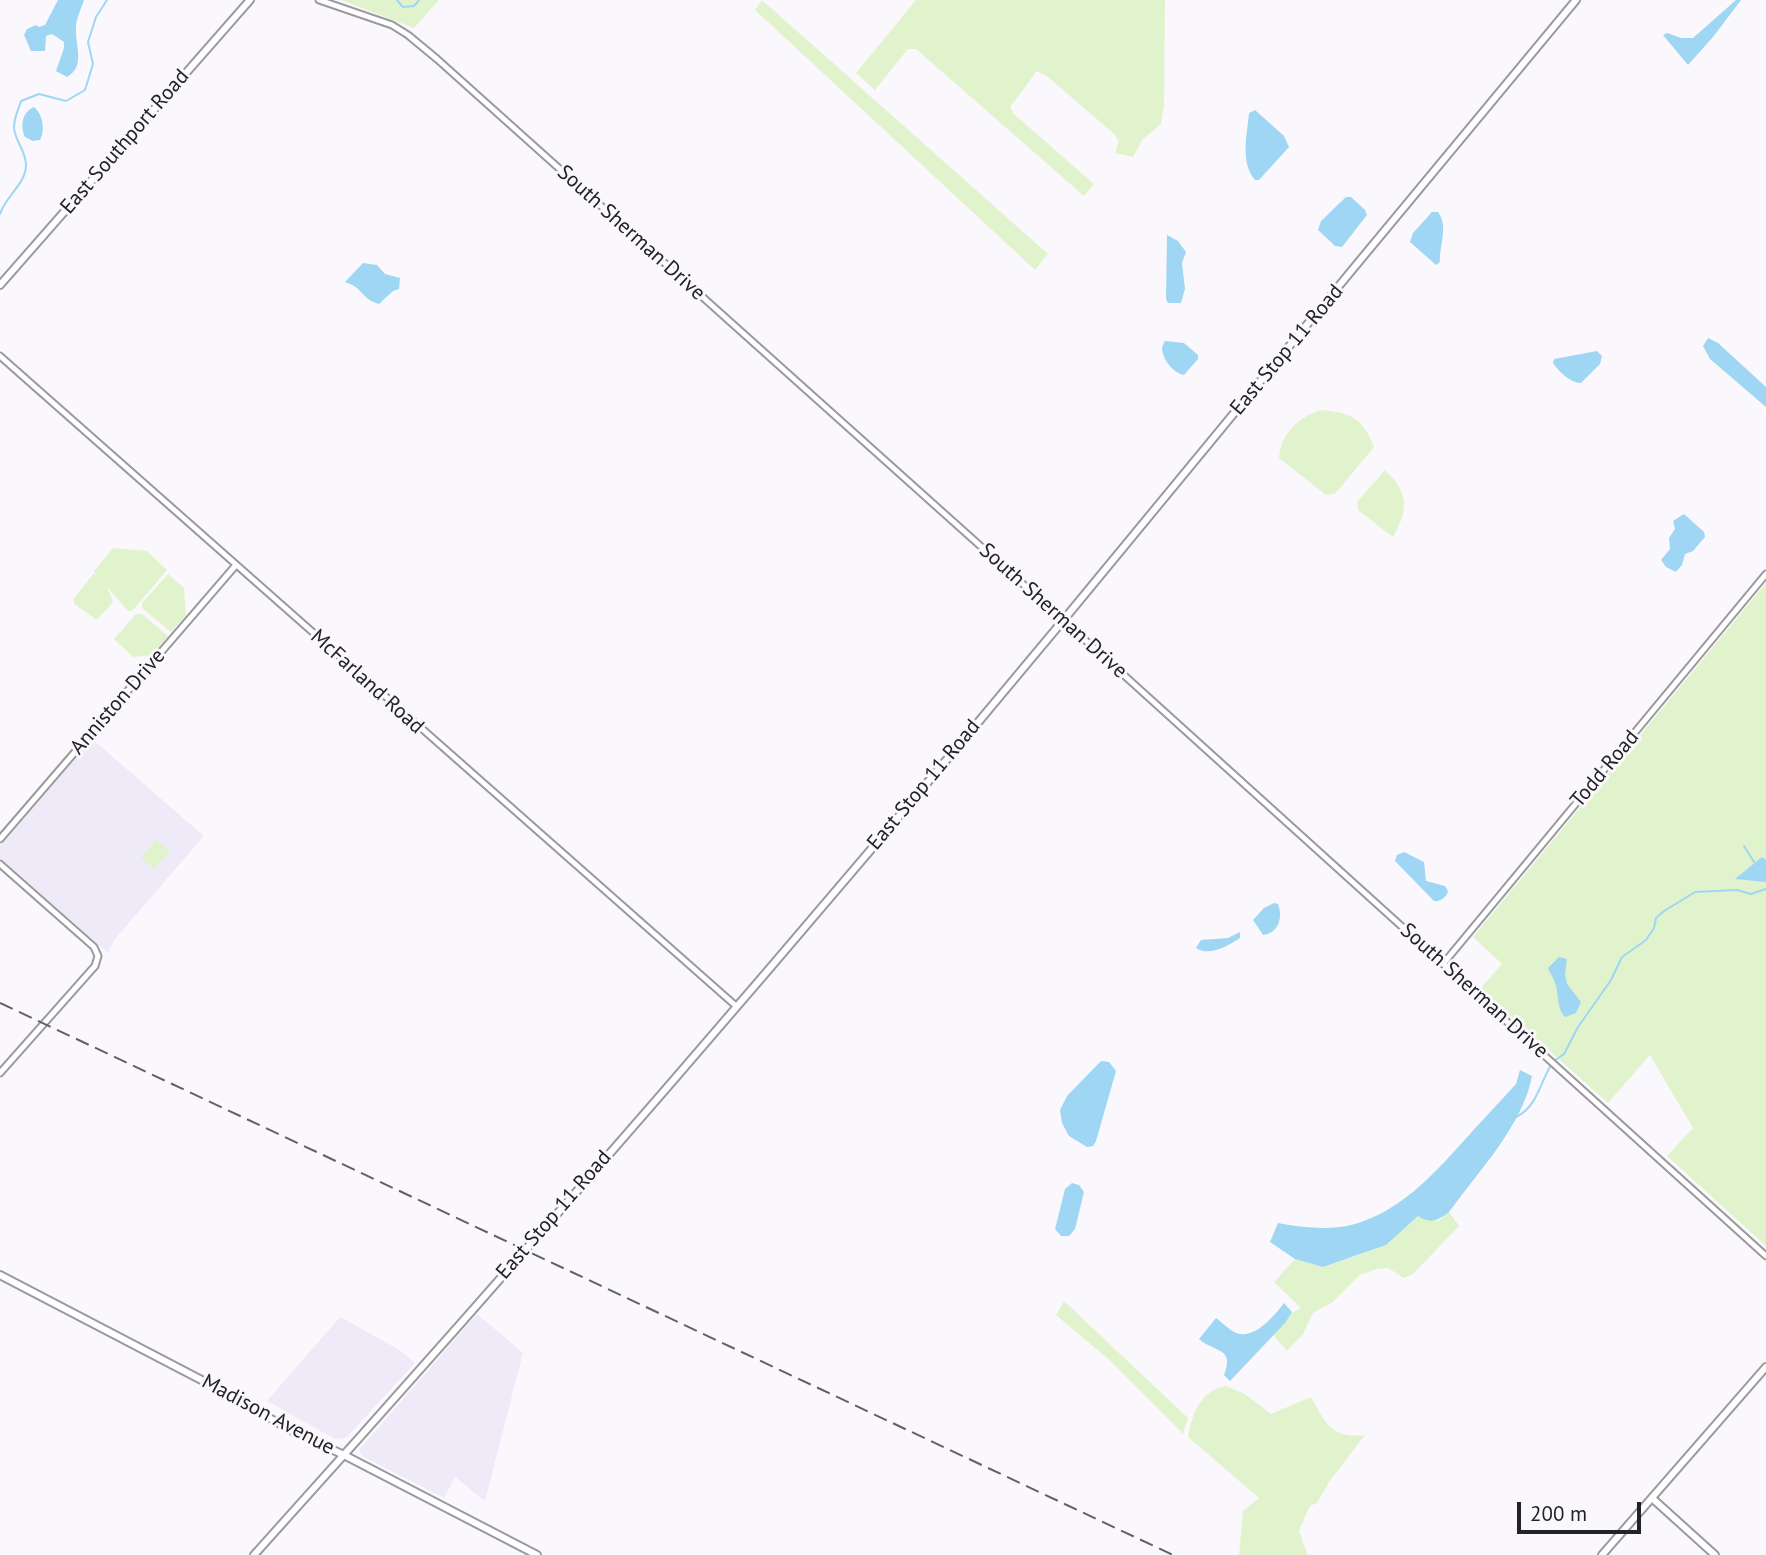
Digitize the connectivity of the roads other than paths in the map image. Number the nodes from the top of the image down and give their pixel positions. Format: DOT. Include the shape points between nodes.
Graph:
graph roads {
  1 [pos="250,0"];
  2 [pos="318,0"];
  3 [pos="1576,0"];
  4 [pos="0,285"];
  5 [pos="0,356"];
  6 [pos="236,565"];
  7 [pos="1766,573"];
  8 [pos="1063,620"];
  9 [pos="0,839"];
  10 [pos="0,864"];
  11 [pos="1443,964"];
  12 [pos="736,1006"];
  13 [pos="0,1073"];
  14 [pos="1766,1256"];
  15 [pos="0,1276"];
  16 [pos="1766,1367"];
  17 [pos="344,1455"];
  18 [pos="1653,1499"];
  19 [pos="254,1555"];
  20 [pos="537,1555"];
  21 [pos="1602,1555"];
  22 [pos="1715,1555"];
  1 -- 4 [label="main road, East Southport Road"];
  2 -- 8 [label="street, South Sherman Drive" via="408,35"];
  3 -- 8 [label="main road, East Stop 11 Road"];
  5 -- 6 [label="street, McFarland Road"];
  6 -- 9 [label="street, Anniston Drive"];
  6 -- 12 [label="street, McFarland Road"];
  7 -- 11 [label="street, Todd Road"];
  8 -- 11 [label="street, South Sherman Drive"];
  8 -- 12 [label="main road, East Stop 11 Road"];
  10 -- 13 [label="street" via="94,947 98,956 95,966"];
  11 -- 14 [label="street, South Sherman Drive"];
  12 -- 17 [label="main road, East Stop 11 Road"];
  15 -- 17 [label="main road, Madison Avenue"];
  16 -- 18 [label="main road"];
  17 -- 19 [label="main road, East Stop 11 Road"];
  17 -- 20 [label="main road, Madison Avenue"];
  18 -- 21 [label="main road"];
  18 -- 22 [label="main road"];
}
